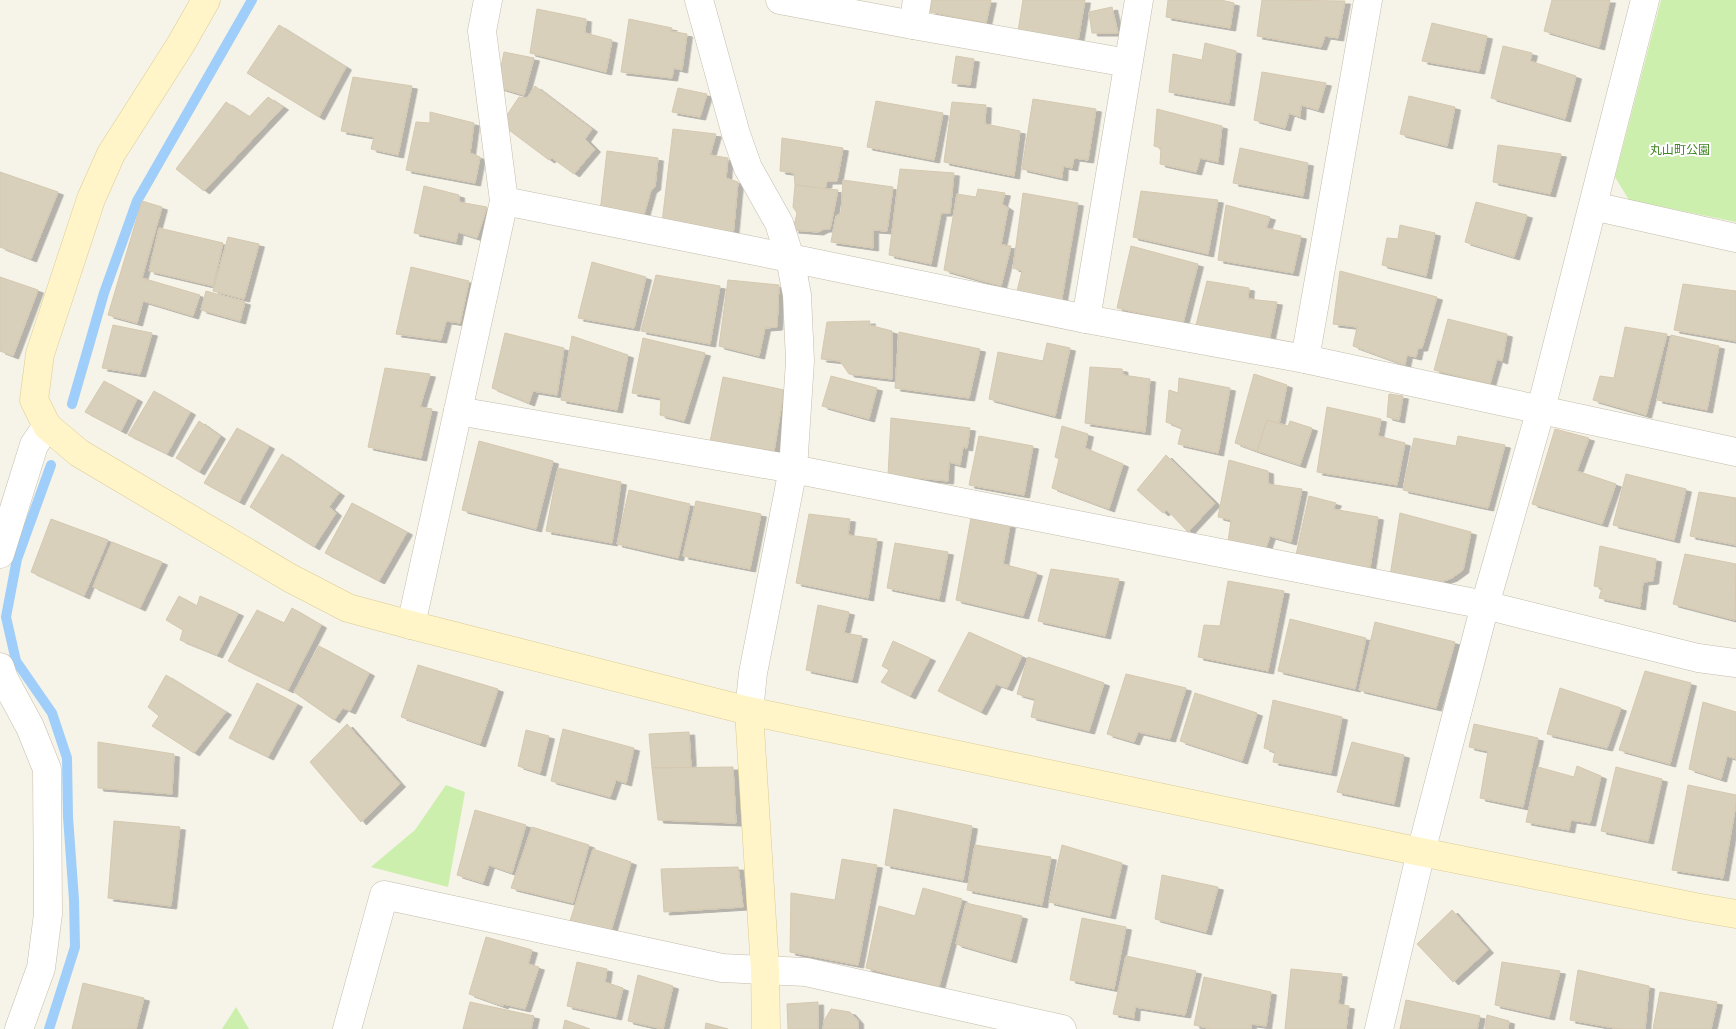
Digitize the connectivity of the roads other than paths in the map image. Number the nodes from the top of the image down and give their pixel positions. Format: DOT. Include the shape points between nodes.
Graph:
graph roads {
  1 [pos="206,0"];
  2 [pos="488,0"];
  3 [pos="699,0"];
  4 [pos="780,0"];
  5 [pos="1139,0"];
  6 [pos="1368,0"];
  7 [pos="1645,0"];
  8 [pos="915,13"];
  9 [pos="1128,63"];
  10 [pos="504,201"];
  11 [pos="1593,206"];
  12 [pos="1736,238"];
  13 [pos="790,258"];
  14 [pos="1086,319"];
  15 [pos="1304,358"];
  16 [pos="1541,409"];
  17 [pos="458,412"];
  18 [pos="47,426"];
  19 [pos="1736,452"];
  20 [pos="793,469"];
  21 [pos="0,554"];
  22 [pos="1485,605"];
  23 [pos="411,626"];
  24 [pos="1736,663"];
  25 [pos="0,667"];
  26 [pos="749,711"];
  27 [pos="1421,852"];
  28 [pos="1736,914"];
  29 [pos="765,970"];
  30 [pos="19,1029"];
  31 [pos="347,1029"];
  32 [pos="766,1029"];
  33 [pos="1062,1029"];
  34 [pos="1378,1029"];
  1 -- 18 [label="street" via="182,44 111,154 90,199 40,354 34,400"];
  2 -- 10 [label="street" via="482,31"];
  3 -- 13 [label="street" via="736,134 748,168 778,223"];
  4 -- 8 [label="street"];
  5 -- 9 [label="street"];
  6 -- 15 [label="street"];
  7 -- 11 [label="street"];
  8 -- 9 [label="street"];
  9 -- 14 [label="street"];
  10 -- 13 [label="street"];
  10 -- 17 [label="street"];
  11 -- 12 [label="street"];
  11 -- 16 [label="street"];
  13 -- 14 [label="street"];
  13 -- 20 [label="street" via="797,295 800,362"];
  14 -- 15 [label="street"];
  15 -- 16 [label="street"];
  16 -- 19 [label="street"];
  16 -- 22 [label="street"];
  17 -- 20 [label="street"];
  17 -- 23 [label="street"];
  18 -- 21 [label="street" via="34,445"];
  18 -- 23 [label="street" via="79,453 290,578 348,608"];
  20 -- 22 [label="street"];
  20 -- 26 [label="street" via="753,673"];
  22 -- 24 [label="street" via="1698,658"];
  22 -- 27 [label="street"];
  23 -- 26 [label="street"];
  25 -- 30 [label="street" via="47,769 48,914 41,968"];
  26 -- 27 [label="street"];
  26 -- 29 [label="street"];
  27 -- 28 [label="street"];
  27 -- 34 [label="street"];
  29 -- 31 [label="street" via="722,968 384,895"];
  29 -- 32 [label="street"];
  29 -- 33 [label="street" via="806,972"];
}
